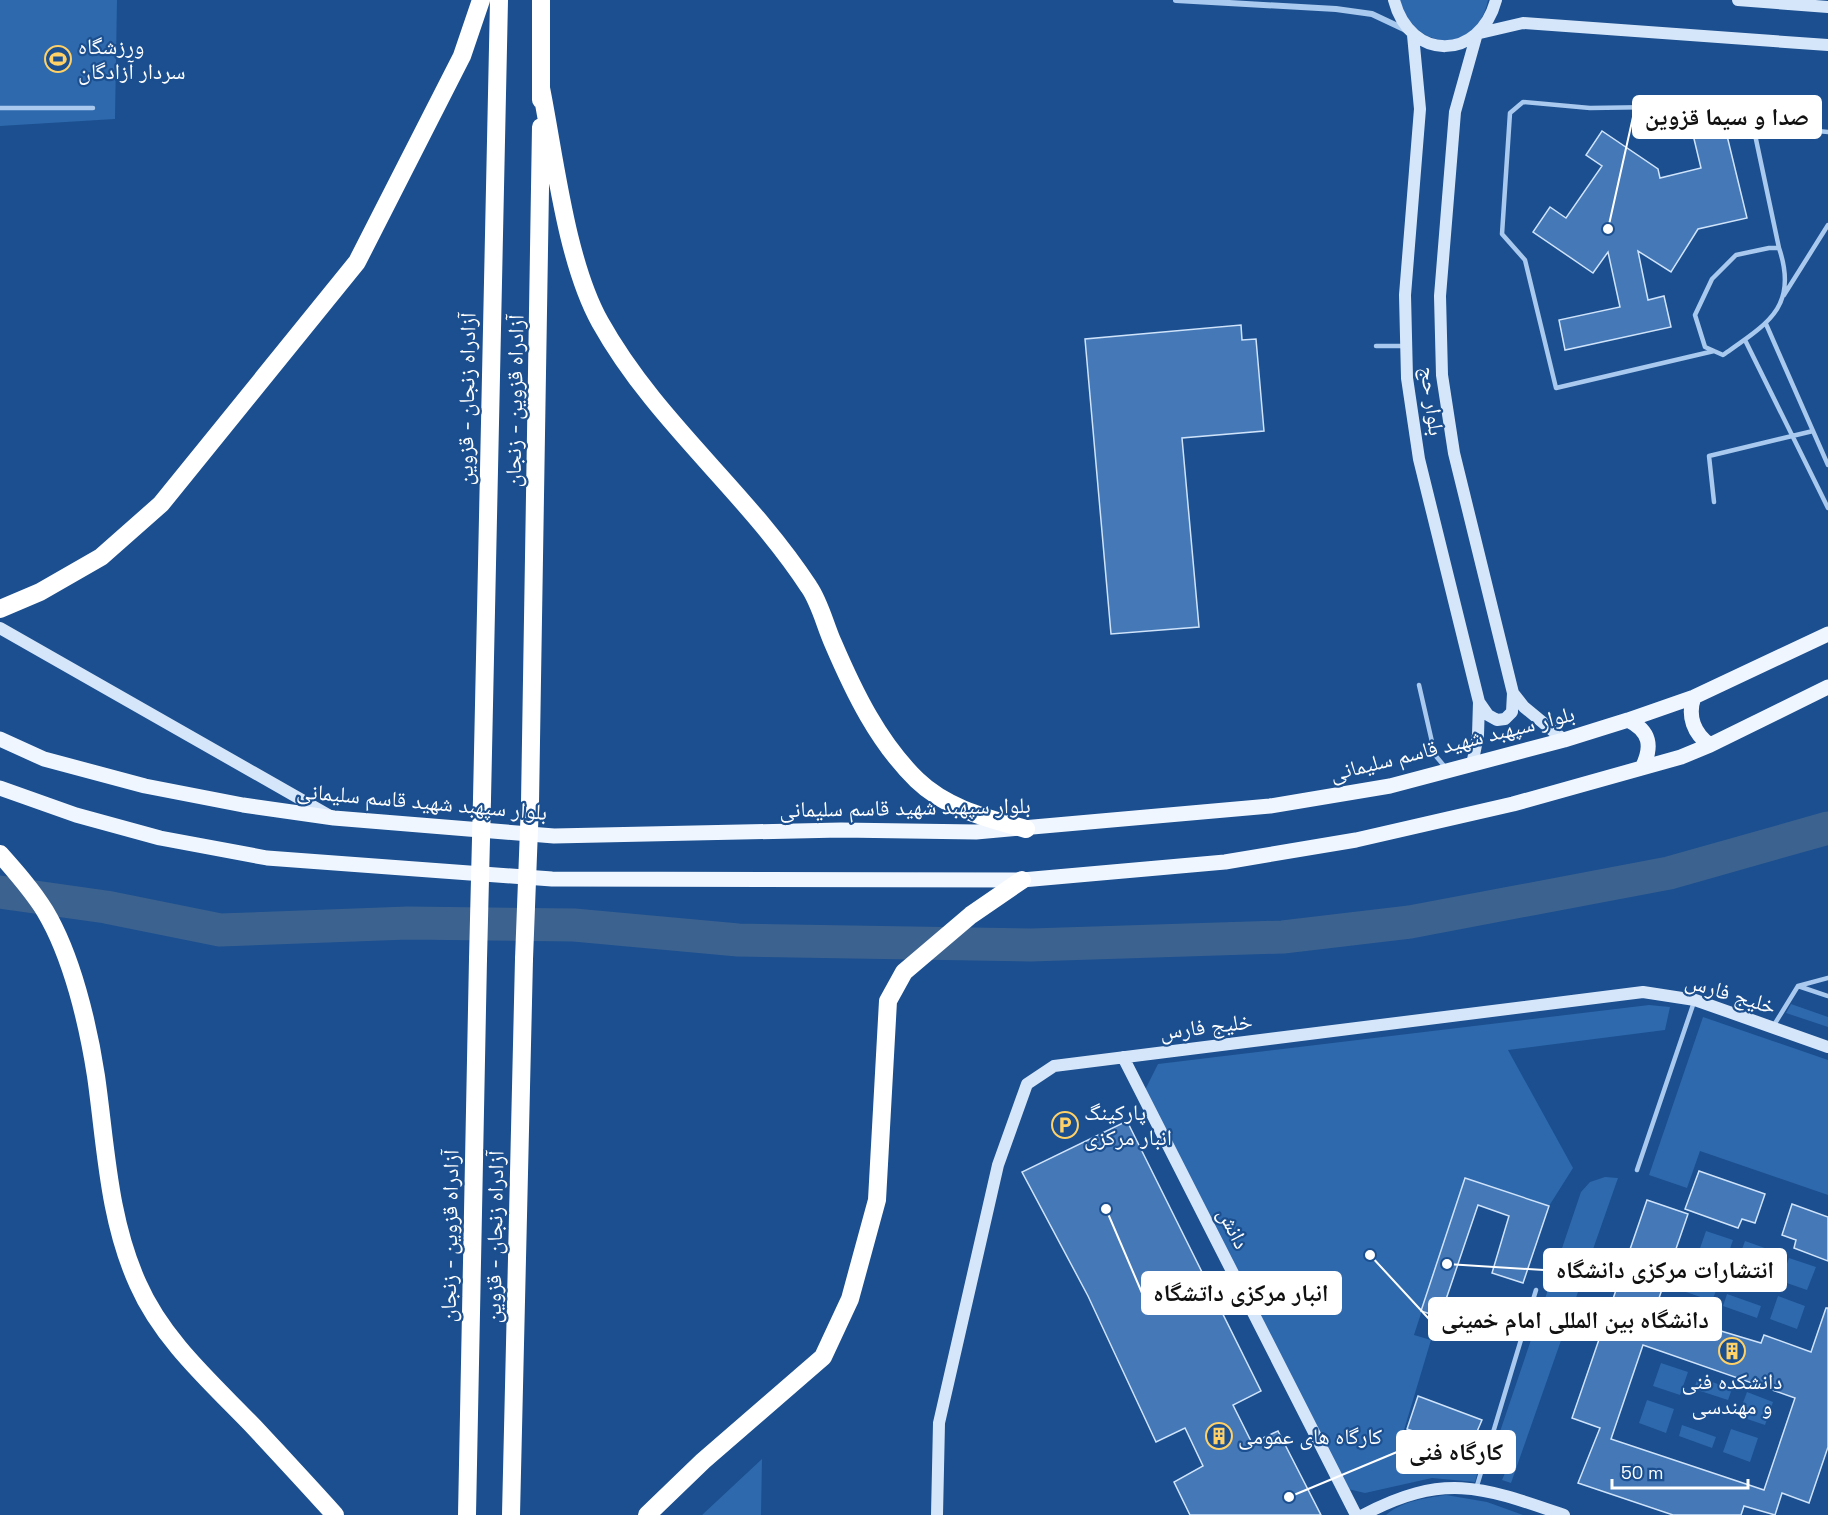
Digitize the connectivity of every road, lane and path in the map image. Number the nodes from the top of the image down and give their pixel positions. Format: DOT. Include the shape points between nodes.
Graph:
graph roads {
  1 [pos="482,0"];
  2 [pos="499,0"];
  3 [pos="541,0"];
  4 [pos="1176,0"];
  5 [pos="1394,0"];
  6 [pos="1496,0"];
  7 [pos="1738,0"];
  8 [pos="1828,7"];
  9 [pos="1411,33"];
  10 [pos="1478,35"];
  11 [pos="1828,45"];
  12 [pos="541,88"];
  13 [pos="0,108"];
  14 [pos="93,108"];
  15 [pos="1753,125"];
  16 [pos="1828,132"];
  17 [pos="1828,225"];
  18 [pos="1779,248"];
  19 [pos="1782,297"];
  20 [pos="1766,324"];
  21 [pos="1745,339"];
  22 [pos="1376,346"];
  23 [pos="1405,346"];
  24 [pos="1714,351"];
  25 [pos="1813,431"];
  26 [pos="1794,438"];
  27 [pos="1828,465"];
  28 [pos="1714,502"];
  29 [pos="1828,508"];
  30 [pos="0,609"];
  31 [pos="0,628"];
  32 [pos="1828,634"];
  33 [pos="1419,685"];
  34 [pos="1828,687"];
  35 [pos="1513,693"];
  36 [pos="1694,697"];
  37 [pos="1479,702"];
  38 [pos="1628,720"];
  39 [pos="0,739"];
  40 [pos="1564,740"];
  41 [pos="1710,745"];
  42 [pos="1472,765"];
  43 [pos="1642,768"];
  44 [pos="1453,770"];
  45 [pos="0,788"];
  46 [pos="334,818"];
  47 [pos="1026,829"];
  48 [pos="0,854"];
  49 [pos="1023,880"];
  50 [pos="478,959"];
  51 [pos="524,959"];
  52 [pos="1828,978"];
  53 [pos="1798,986"];
  54 [pos="1828,996"];
  55 [pos="1695,1000"];
  56 [pos="1772,1027"];
  57 [pos="1828,1047"];
  58 [pos="1123,1057"];
  59 [pos="1637,1170"];
  60 [pos="1536,1290"];
  61 [pos="1476,1489"];
  62 [pos="335,1515"];
  63 [pos="467,1515"];
  64 [pos="512,1515"];
  65 [pos="647,1515"];
  66 [pos="937,1515"];
  67 [pos="1356,1515"];
  68 [pos="1364,1515"];
  69 [pos="1564,1515"];
  1 -- 30 [label="highway" via="462,56 357,262 161,504 101,557 40,592"];
  2 -- 50 [label="highway, آزادراه زنجان - قزوین, bridge"];
  3 -- 12 [label="highway, آزادراه قزوین - زنجان"];
  4 -- 9 [label="street" via="1372,14"];
  5 -- 9 [label="main road" via="1398,16"];
  6 -- 10 [label="main road, بلوار حج" via="1491,18"];
  7 -- 8 [label="main road"];
  9 -- 10 [label="main road" via="1428,44 1444,47"];
  9 -- 23 [label="main road, بلوار حج" via="1420,109 1405,295"];
  10 -- 11 [label="main road" via="1523,23"];
  10 -- 35 [label="main road, بلوار حج" via="1455,112 1440,296 1442,375 1454,453"];
  12 -- 47 [label="highway" via="573,251 599,321 677,431 779,543 811,590 858,700 891,751 942,800 976,815"];
  12 -- 51 [label="highway, آزادراه قزوین - زنجان, bridge"];
  13 -- 14 [label="lane"];
  15 -- 16 [label="lane"];
  15 -- 18 [label="lane"];
  15 -- 24 [label="lane" via="1750,111 1723,106 1590,108 1523,102 1510,113 1502,234 1525,260 1556,388"];
  17 -- 19 [label="lane"];
  18 -- 19 [label="lane" via="1787,270"];
  18 -- 24 [label="lane" via="1736,255 1712,279 1695,315 1706,347"];
  19 -- 20 [label="lane"];
  20 -- 21 [label="lane"];
  20 -- 25 [label="lane"];
  21 -- 24 [label="lane" via="1723,355"];
  21 -- 26 [label="lane"];
  22 -- 23 [label="lane"];
  23 -- 37 [label="main road, بلوار حج" via="1419,459"];
  25 -- 26 [label="lane"];
  25 -- 27 [label="lane"];
  26 -- 28 [label="lane" via="1709,456"];
  26 -- 29 [label="lane"];
  31 -- 46 [label="main road"];
  32 -- 36 [label="main road, بلوار سپهبد شهید قاسم سلیمانی"];
  33 -- 44 [label="lane" via="1435,755 1442,766"];
  34 -- 41 [label="main road"];
  35 -- 37 [label="main road" via="1512,712 1505,718 1497,720 1488,715"];
  35 -- 40 [label="main road"];
  36 -- 38 [label="main road, بلوار سپهبد شهید قاسم سلیمانی"];
  36 -- 41 [label="main road" via="1690,706 1692,718 1702,739"];
  37 -- 42 [label="main road, بلوار حج"];
  38 -- 40 [label="main road, بلوار سپهبد شهید قاسم سلیمانی"];
  38 -- 43 [label="main road" via="1639,725 1650,745"];
  39 -- 46 [label="main road, بلوار سپهبد شهید قاسم سلیمانی" via="44,759 145,786 243,806"];
  40 -- 42 [label="main road, بلوار سپهبد شهید قاسم سلیمانی"];
  41 -- 43 [label="main road"];
  42 -- 44 [label="main road, بلوار سپهبد شهید قاسم سلیمانی"];
  43 -- 49 [label="main road" via="1501,807 1345,842 1225,862"];
  44 -- 47 [label="main road, بلوار سپهبد شهید قاسم سلیمانی" via="1390,786 1270,806"];
  45 -- 49 [label="main road" via="159,838 267,858 552,879"];
  46 -- 47 [label="main road, بلوار سپهبد شهید قاسم سلیمانی" via="554,836"];
  48 -- 62 [label="highway" via="27,884 65,952 96,1073 108,1182 119,1231 138,1285 164,1329 204,1377"];
  49 -- 65 [label="highway" via="971,915 904,972 888,1001 877,1200 850,1299 823,1357"];
  50 -- 63 [label="highway, آزادراه قزوین - زنجان"];
  51 -- 64 [label="highway, آزادراه زنجان - قزوین"];
  52 -- 53 [label="lane"];
  53 -- 54 [label="lane"];
  53 -- 56 [label="lane"];
  55 -- 56 [label="main road, خلیج فارس"];
  55 -- 58 [label="main road, خلیج فارس" via="1643,992"];
  55 -- 59 [label="lane"];
  56 -- 57 [label="main road, خلیج فارس"];
  58 -- 66 [label="main road, خلیج فارس" via="1054,1066 1027,1084 998,1165 939,1423"];
  58 -- 67 [label="main road, دانش"];
  60 -- 61 [label="lane"];
  61 -- 68 [label="main road" via="1422,1491 1389,1501"];
  61 -- 69 [label="main road"];
}
